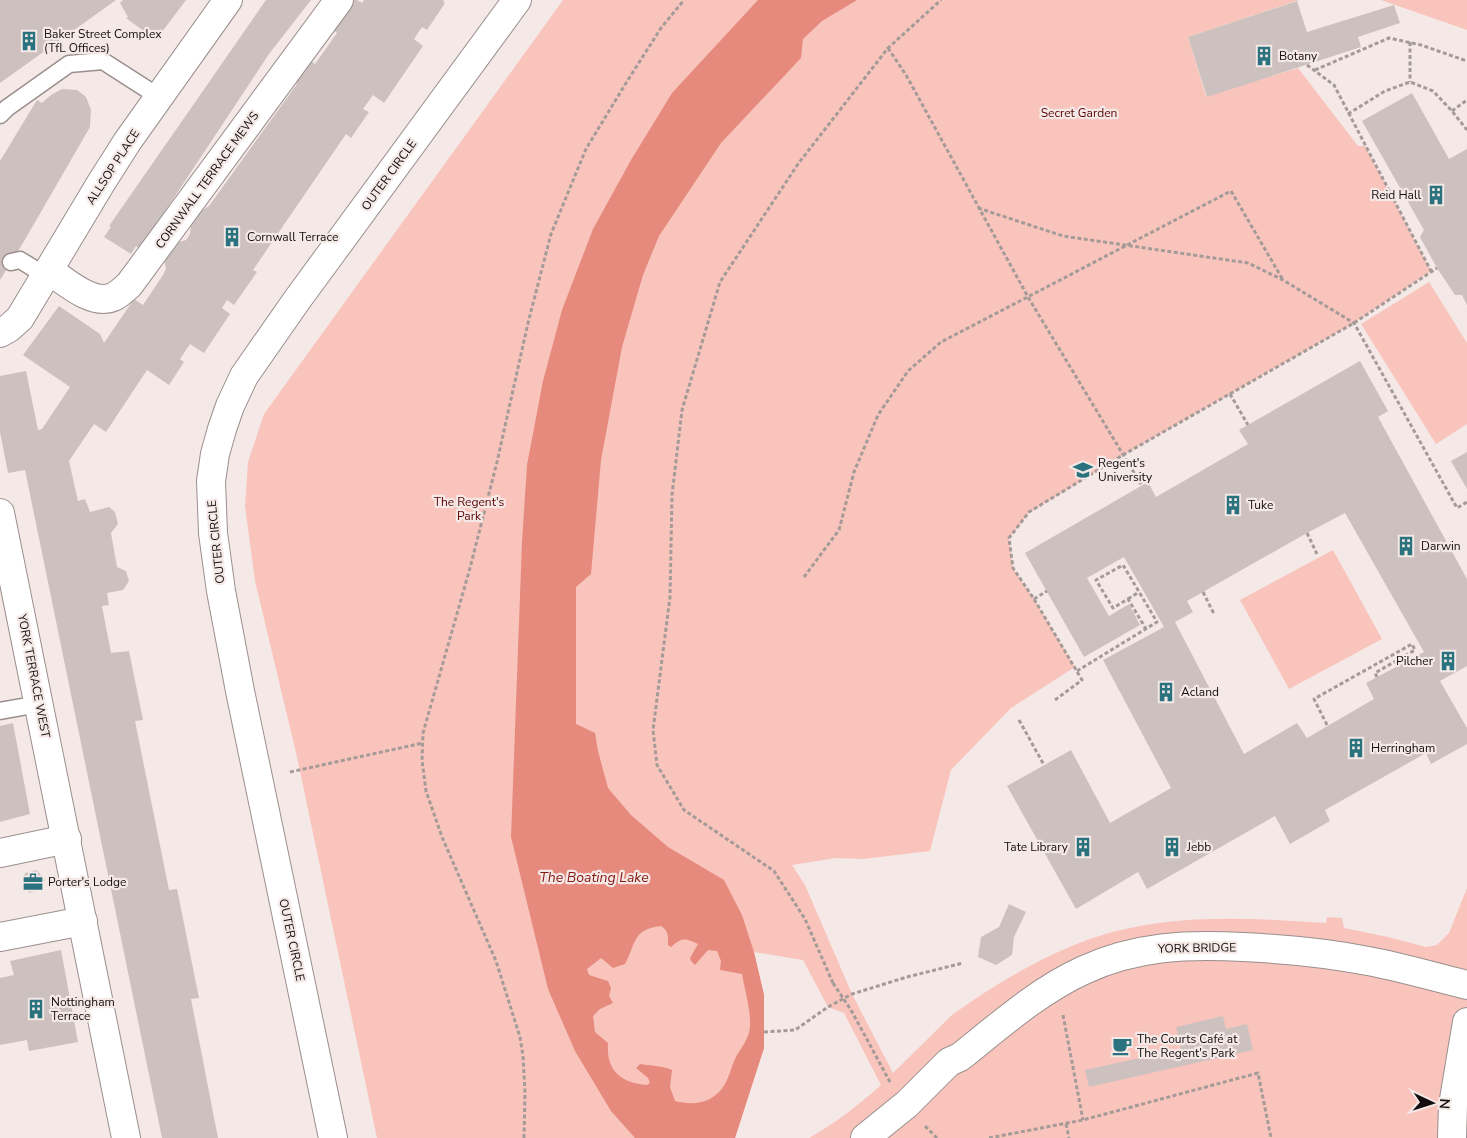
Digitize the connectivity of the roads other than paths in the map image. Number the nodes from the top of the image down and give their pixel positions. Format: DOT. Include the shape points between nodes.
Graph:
graph roads {
  1 [pos="228,0"];
  2 [pos="339,0"];
  3 [pos="517,0"];
  4 [pos="159,97"];
  5 [pos="0,115"];
  6 [pos="11,262"];
  7 [pos="48,273"];
  8 [pos="0,333"];
  9 [pos="0,513"];
  10 [pos="6,569"];
  11 [pos="39,704"];
  12 [pos="0,711"];
  13 [pos="67,839"];
  14 [pos="0,852"];
  15 [pos="83,921"];
  16 [pos="0,937"];
  17 [pos="1467,985"];
  18 [pos="1467,1022"];
  19 [pos="1460,1106"];
  20 [pos="126,1138"];
  21 [pos="333,1138"];
  22 [pos="865,1138"];
  23 [pos="1452,1138"];
  1 -- 4 [label="street, ALLSOP PLACE"];
  2 -- 7 [label="street, CORNWALL TERRACE MEWS" via="155,252 124,289 114,297 97,299"];
  3 -- 21 [label="street, OUTER CIRCLE" via="244,376 222,429 212,472 213,533 221,591"];
  4 -- 5 [label="lane" via="103,60 69,64"];
  4 -- 7 [label="street, ALLSOP PLACE" via="101,183"];
  6 -- 7 [label="lane" via="20,260"];
  7 -- 8 [label="street, ALLSOP PLACE" via="20,318"];
  9 -- 10 [label="street, YORK TERRACE WEST"];
  10 -- 11 [label="street, YORK TERRACE WEST"];
  11 -- 12 [label="lane"];
  11 -- 13 [label="street, YORK TERRACE WEST"];
  13 -- 14 [label="street"];
  13 -- 15 [label="street, YORK TERRACE WEST"];
  15 -- 16 [label="street"];
  15 -- 20 [label="street, YORK TERRACE WEST"];
  17 -- 22 [label="street, YORK BRIDGE" via="1368,961 1306,952 1214,946 1142,950 1084,970 1051,987 949,1062 907,1104"];
  18 -- 19 [label="street"];
  19 -- 23 [label="street"];
}
